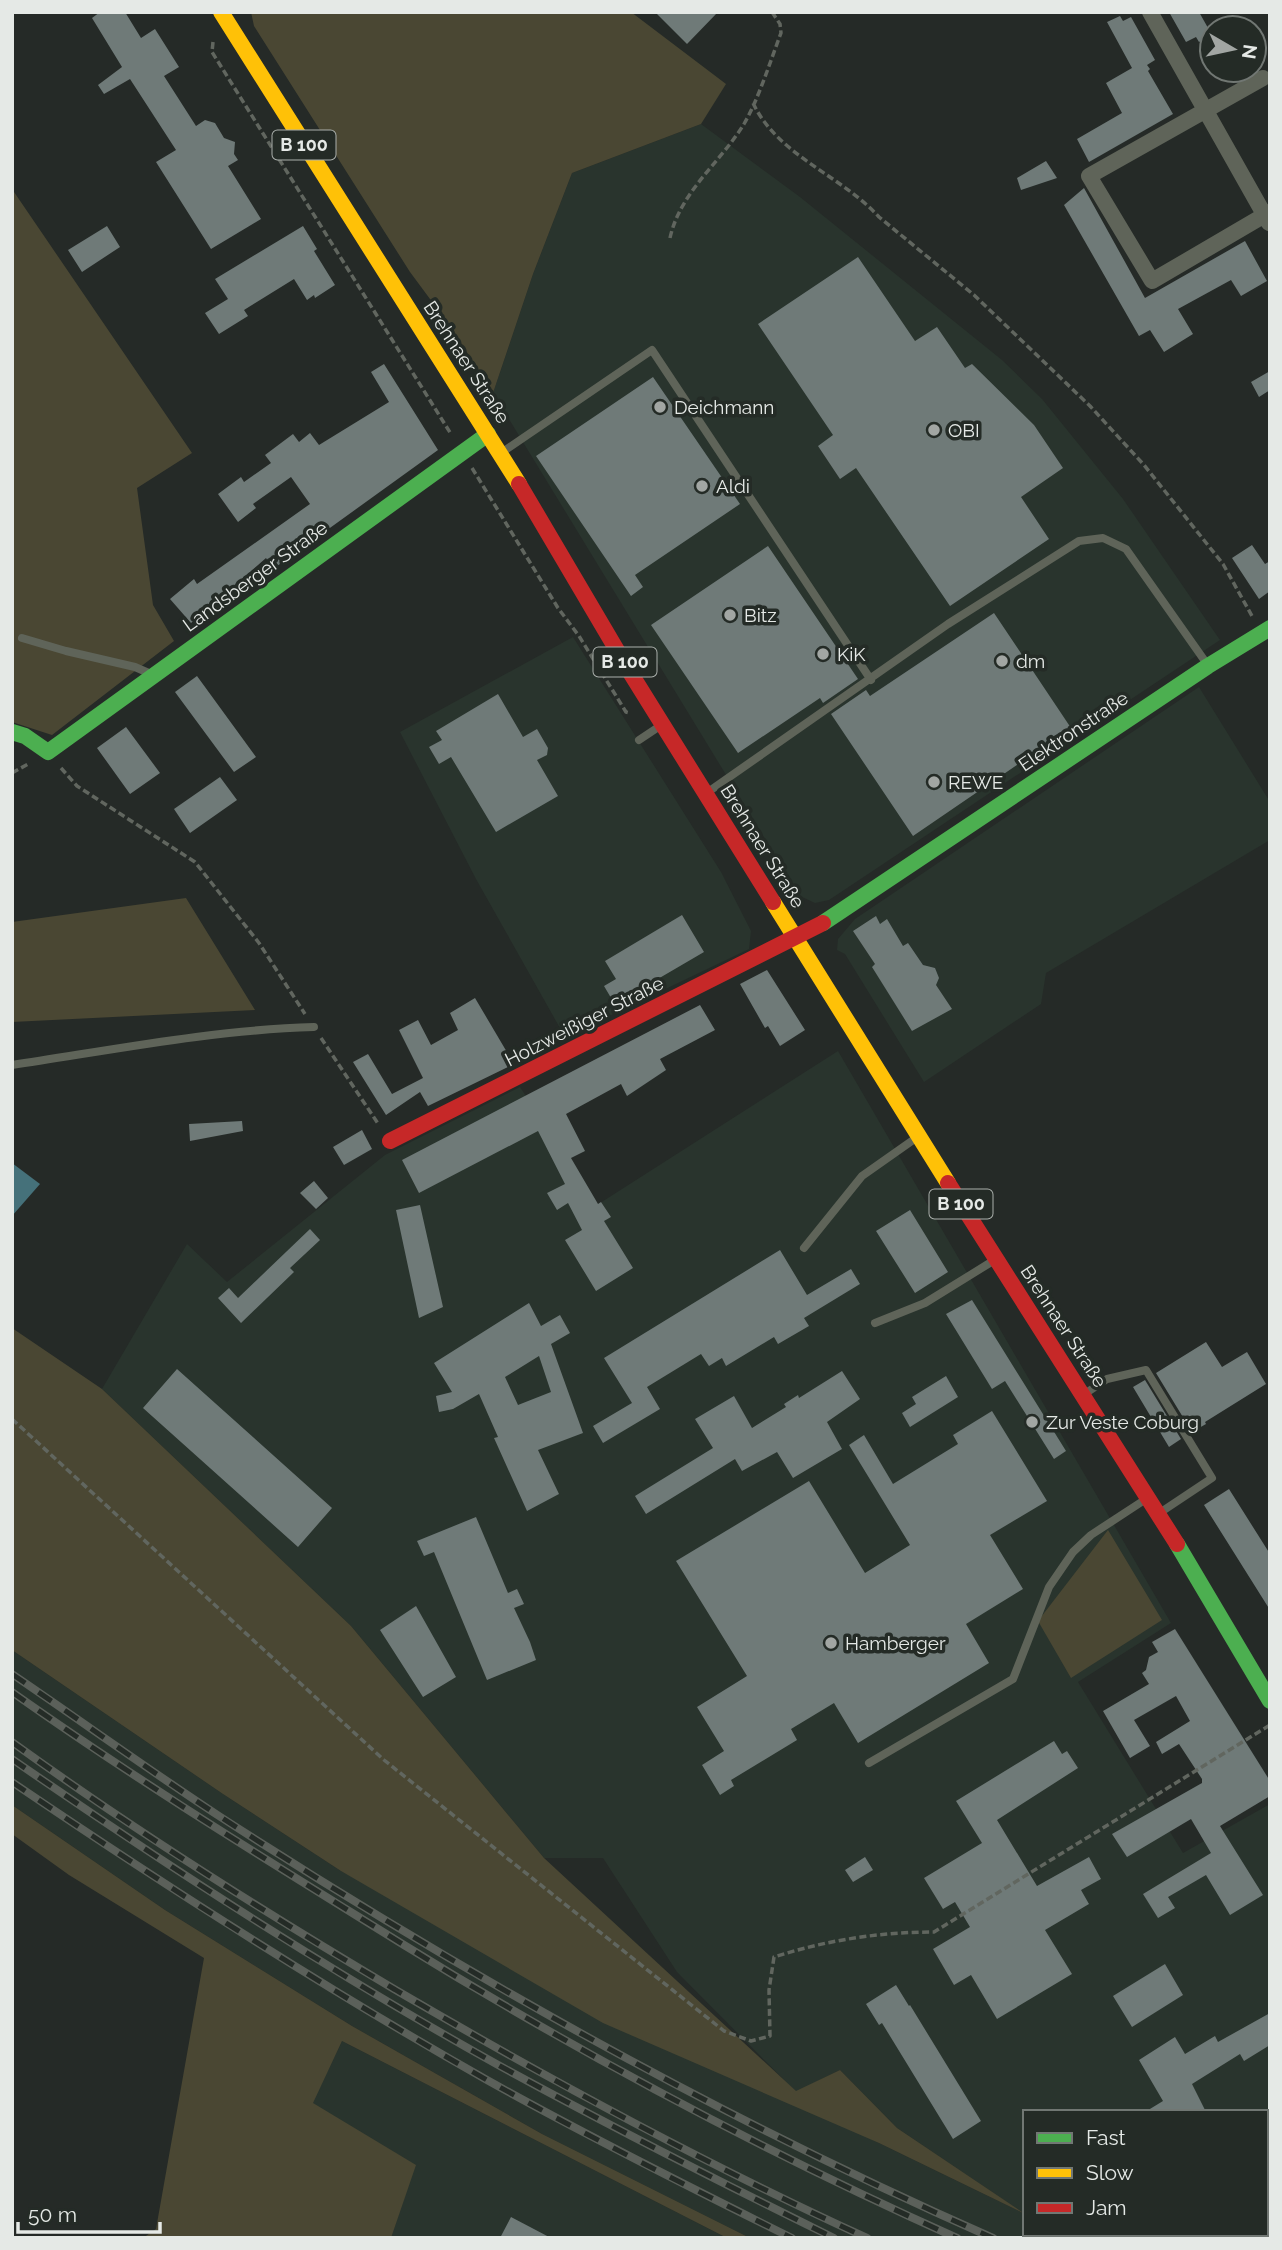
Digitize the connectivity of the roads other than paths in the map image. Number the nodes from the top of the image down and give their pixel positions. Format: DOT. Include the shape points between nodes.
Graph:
graph roads {
  1 [pos="221,12"];
  2 [pos="1150,12"];
  3 [pos="1254,84"];
  4 [pos="1207,111"];
  5 [pos="1268,217"];
  6 [pos="488,435"];
  7 [pos="500,454"];
  8 [pos="1266,631"];
  9 [pos="22,638"];
  10 [pos="1208,666"];
  11 [pos="154,675"];
  12 [pos="871,680"];
  13 [pos="663,724"];
  14 [pos="12,732"];
  15 [pos="639,740"];
  16 [pos="706,794"];
  17 [pos="794,936"];
  18 [pos="314,1027"];
  19 [pos="12,1065"];
  20 [pos="919,1137"];
  21 [pos="390,1141"];
  22 [pos="804,1248"];
  23 [pos="995,1259"];
  24 [pos="875,1324"];
  25 [pos="1083,1395"];
  26 [pos="1148,1498"];
  27 [pos="1158,1514"];
  28 [pos="1270,1702"];
  29 [pos="869,1763"];
  1 -- 6 [label="main road, Brehnaer Straße / B 100"];
  2 -- 4 [label="street"];
  3 -- 4 [label="street"];
  4 -- 5 [label="street"];
  4 -- 5 [label="street" via="1089,176 1152,281"];
  6 -- 7 [label="main road, Brehnaer Straße / B 100"];
  6 -- 11 [label="main road, Landsberger Straße"];
  7 -- 12 [label="lane" via="652,350"];
  7 -- 13 [label="main road, Brehnaer Straße / B 100"];
  8 -- 10 [label="main road, Elektronstraße"];
  9 -- 11 [label="lane"];
  10 -- 12 [label="lane" via="1126,549 1103,538 1079,541 948,624"];
  10 -- 17 [label="main road, Elektronstraße" via="834,916"];
  11 -- 14 [label="main road, Landsberger Straße" via="48,752"];
  12 -- 16 [label="lane"];
  13 -- 15 [label="lane"];
  13 -- 16 [label="main road, Brehnaer Straße / B 100"];
  16 -- 17 [label="main road, Brehnaer Straße / B 100"];
  17 -- 20 [label="main road, Brehnaer Straße / B 100"];
  17 -- 21 [label="main road, Holzweißiger Straße"];
  18 -- 19 [label="lane" via="133,1046"];
  20 -- 22 [label="lane" via="862,1176"];
  20 -- 23 [label="main road, Brehnaer Straße / B 100"];
  23 -- 24 [label="lane" via="925,1303"];
  23 -- 25 [label="main road, Brehnaer Straße / B 100"];
  25 -- 26 [label="main road, Brehnaer Straße / B 100"];
  25 -- 27 [label="lane" via="1107,1379 1146,1370 1212,1478"];
  26 -- 27 [label="main road, Brehnaer Straße / B 100"];
  26 -- 29 [label="lane" via="1073,1552 1049,1587 1013,1679"];
  27 -- 28 [label="main road, Brehnaer Straße / B 100"];
}
